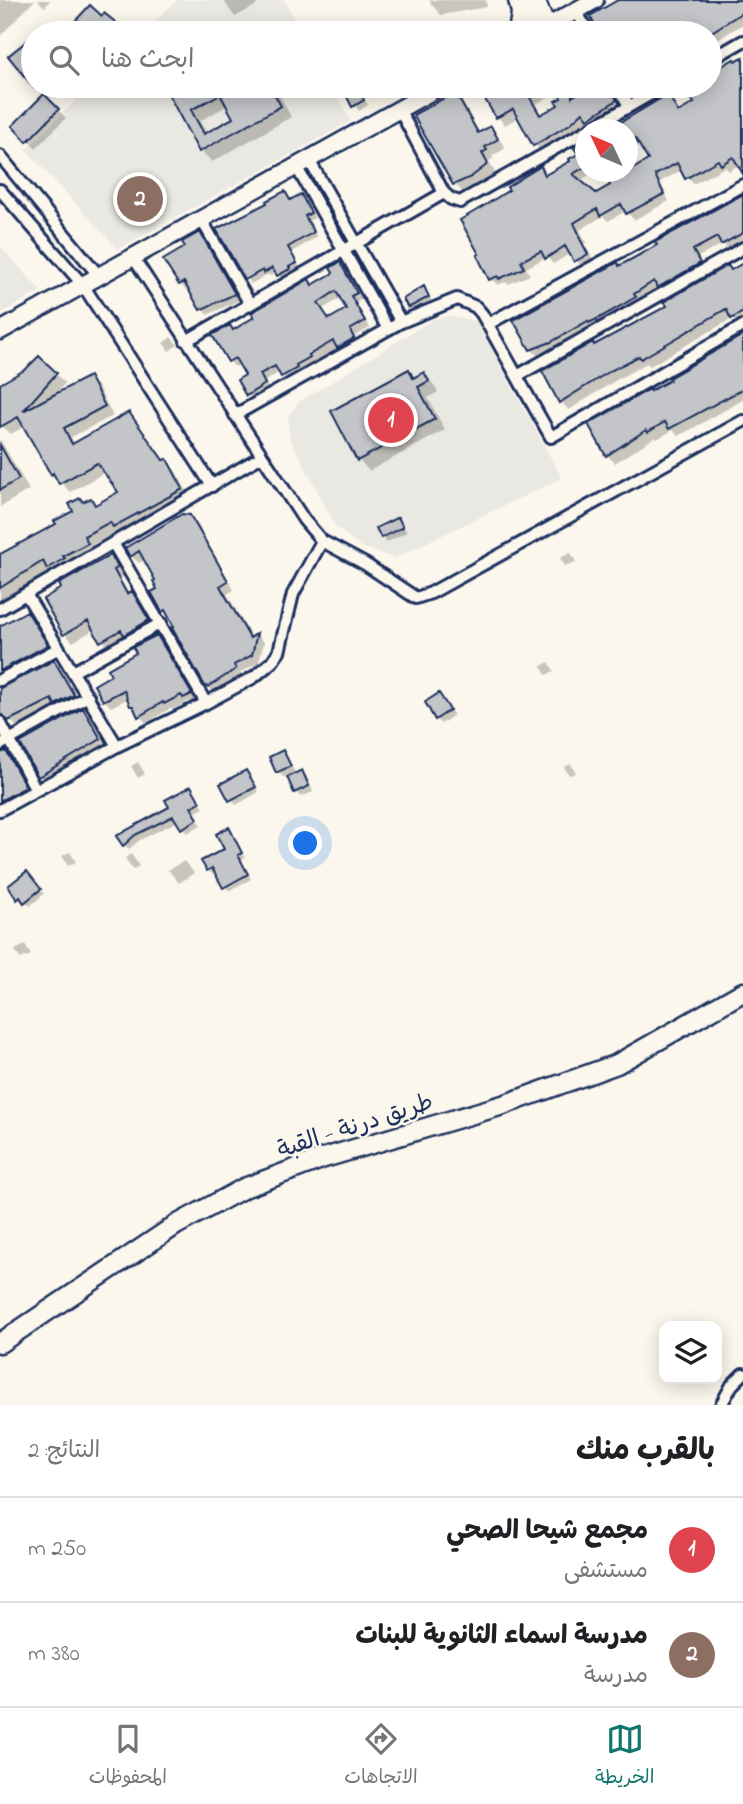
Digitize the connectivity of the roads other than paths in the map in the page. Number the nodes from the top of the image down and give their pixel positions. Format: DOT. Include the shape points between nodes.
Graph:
graph roads {
  1 [pos="519,0"];
  2 [pos="536,0"];
  3 [pos="585,3"];
  4 [pos="519,21"];
  5 [pos="533,21"];
  6 [pos="539,21"];
  7 [pos="556,21"];
  8 [pos="587,21"];
  9 [pos="743,41"];
  10 [pos="722,53"];
  11 [pos="419,98"];
  12 [pos="625,98"];
  13 [pos="643,98"];
  14 [pos="629,106"];
  15 [pos="398,109"];
  16 [pos="606,119"];
  17 [pos="575,137"];
  18 [pos="0,156"];
  19 [pos="302,163"];
  20 [pos="743,185"];
  21 [pos="0,190"];
  22 [pos="444,192"];
  23 [pos="201,219"];
  24 [pos="355,244"];
  25 [pos="743,248"];
  26 [pos="344,250"];
  27 [pos="133,257"];
  28 [pos="99,276"];
  29 [pos="83,285"];
  30 [pos="250,304"];
  31 [pos="401,322"];
  32 [pos="488,324"];
  33 [pos="743,326"];
  34 [pos="388,330"];
  35 [pos="0,331"];
  36 [pos="186,341"];
  37 [pos="517,376"];
  38 [pos="235,415"];
  39 [pos="743,421"];
  40 [pos="262,457"];
  41 [pos="212,486"];
  42 [pos="322,541"];
  43 [pos="113,543"];
  44 [pos="26,593"];
  45 [pos="0,609"];
  46 [pos="161,623"];
  47 [pos="59,648"];
  48 [pos="73,672"];
  49 [pos="0,680"];
  50 [pos="88,696"];
  51 [pos="206,703"];
  52 [pos="0,722"];
  53 [pos="5,742"];
  54 [pos="117,746"];
  55 [pos="36,790"];
  56 [pos="0,810"];
  57 [pos="743,992"];
  58 [pos="0,1343"];
  59 [pos="743,1374"];
  60 [pos="721,1405"];
  1 -- 4 [label="street"];
  1 -- 5 [label="street"];
  2 -- 6 [label="street"];
  3 -- 7 [label="street"];
  3 -- 8 [label="street"];
  9 -- 10 [label="street"];
  11 -- 15 [label="street"];
  12 -- 14 [label="street"];
  13 -- 14 [label="street"];
  14 -- 16 [label="street"];
  15 -- 19 [label="street"];
  15 -- 22 [label="street"];
  17 -- 22 [label="street" via="460,202"];
  18 -- 28 [label="street"];
  19 -- 23 [label="street"];
  19 -- 24 [label="street"];
  19 -- 26 [label="street"];
  20 -- 32 [label="street"];
  21 -- 29 [label="street"];
  22 -- 24 [label="street"];
  23 -- 27 [label="street"];
  23 -- 30 [label="street"];
  24 -- 26 [label="street"];
  24 -- 31 [label="street"];
  25 -- 37 [label="street"];
  26 -- 30 [label="street"];
  26 -- 34 [label="street"];
  27 -- 28 [label="street"];
  27 -- 36 [label="street"];
  28 -- 29 [label="street"];
  29 -- 35 [label="street"];
  29 -- 41 [label="street"];
  30 -- 36 [label="street"];
  31 -- 32 [label="street" via="457,299 476,307"];
  31 -- 34 [label="street"];
  32 -- 37 [label="street"];
  33 -- 37 [label="street" via="551,437"];
  34 -- 38 [label="street"];
  36 -- 38 [label="street"];
  38 -- 40 [label="street"];
  39 -- 42 [label="street" via="421,598 411,597"];
  40 -- 41 [label="street"];
  40 -- 42 [label="street"];
  41 -- 43 [label="street"];
  42 -- 51 [label="street" via="293,594 277,658 254,677"];
  43 -- 44 [label="street"];
  43 -- 46 [label="street"];
  44 -- 45 [label="street"];
  44 -- 47 [label="street"];
  46 -- 48 [label="street"];
  46 -- 51 [label="street"];
  47 -- 48 [label="street"];
  47 -- 49 [label="street"];
  48 -- 50 [label="street"];
  50 -- 53 [label="street"];
  50 -- 54 [label="street"];
  51 -- 54 [label="street"];
  52 -- 53 [label="street"];
  53 -- 55 [label="street"];
  54 -- 55 [label="street"];
  55 -- 56 [label="street"];
  57 -- 58 [label="main road, طريق درنة - القبة" via="617,1064 244,1188 176,1224"];
  59 -- 60 [label="street"];
}
